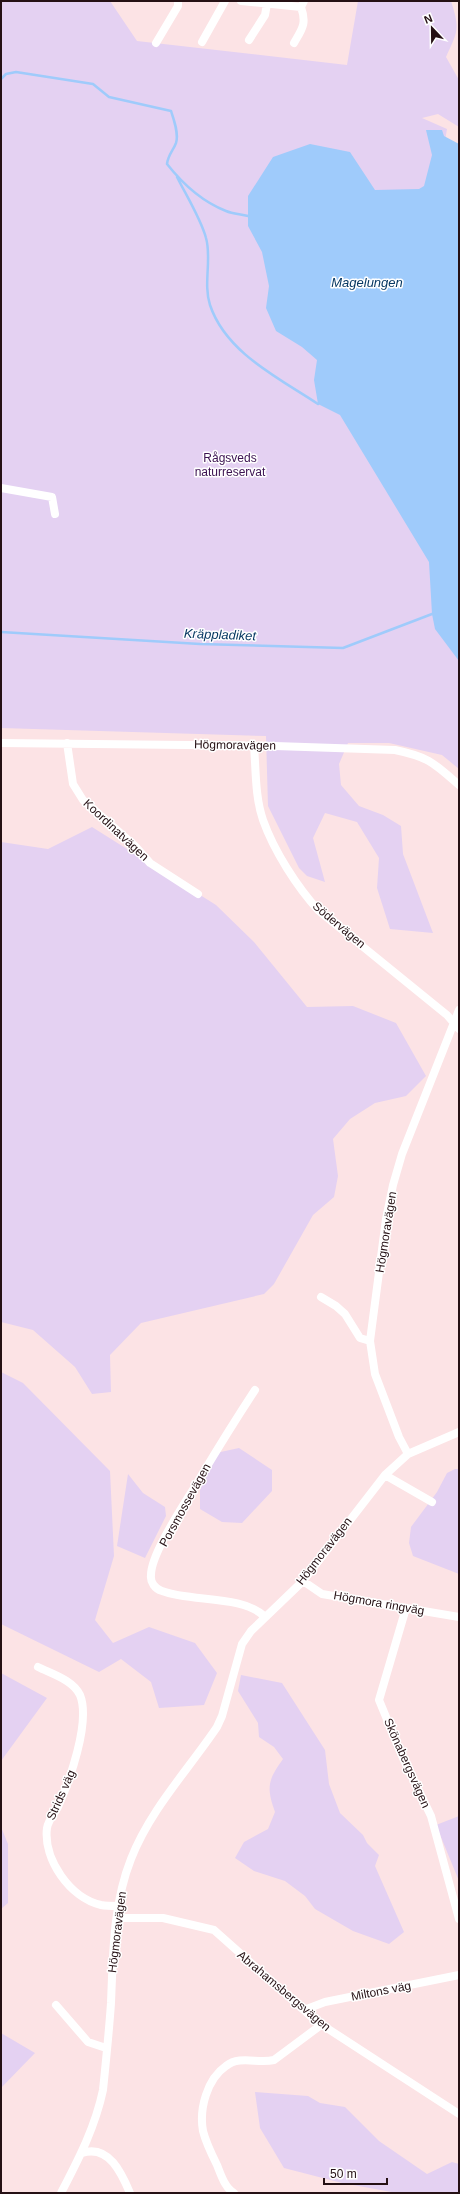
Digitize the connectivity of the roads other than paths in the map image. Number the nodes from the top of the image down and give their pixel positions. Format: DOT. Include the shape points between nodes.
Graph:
graph roads {
  1 [pos="178,1"];
  2 [pos="225,1"];
  3 [pos="241,1"];
  4 [pos="267,4"];
  5 [pos="302,4"];
  6 [pos="249,40"];
  7 [pos="202,42"];
  8 [pos="156,43"];
  9 [pos="294,43"];
  10 [pos="1,488"];
  11 [pos="55,514"];
  12 [pos="1,743"];
  13 [pos="67,743"];
  14 [pos="254,746"];
  15 [pos="459,785"];
  16 [pos="198,894"];
  17 [pos="459,1010"];
  18 [pos="457,1026"];
  19 [pos="321,1297"];
  20 [pos="370,1341"];
  21 [pos="256,1390"];
  22 [pos="459,1432"];
  23 [pos="408,1454"];
  24 [pos="385,1474"];
  25 [pos="432,1502"];
  26 [pos="303,1580"];
  27 [pos="406,1608"];
  28 [pos="264,1616"];
  29 [pos="459,1617"];
  30 [pos="38,1667"];
  31 [pos="119,1906"];
  32 [pos="117,1918"];
  33 [pos="459,1919"];
  34 [pos="459,1975"];
  35 [pos="56,2005"];
  36 [pos="304,2010"];
  37 [pos="321,2025"];
  38 [pos="106,2048"];
  39 [pos="459,2114"];
  40 [pos="82,2153"];
  41 [pos="230,2192"];
  42 [pos="61,2193"];
  43 [pos="130,2193"];
  1 -- 8 [label="street" via="178,6"];
  2 -- 7 [label="street"];
  3 -- 4 [label="street"];
  4 -- 5 [label="street"];
  4 -- 6 [label="street" via="265,15"];
  5 -- 9 [label="street" via="304,26"];
  10 -- 11 [label="street" via="52,497"];
  12 -- 13 [label="street, Högmoravägen"];
  13 -- 14 [label="street, Högmoravägen"];
  13 -- 16 [label="street, Koordinatvägen" via="73,784 82,800 130,840 150,862"];
  14 -- 15 [label="street, Högmoravägen" via="395,750 414,754 432,762"];
  14 -- 18 [label="street, Södervägen" via="263,820 306,898 319,912 392,969"];
  17 -- 18 [label="street, Högmoravägen"];
  18 -- 20 [label="street, Högmoravägen" via="402,1154 393,1185"];
  19 -- 20 [label="street" via="345,1314 360,1338"];
  20 -- 23 [label="street, Högmoravägen" via="375,1374"];
  21 -- 28 [label="street, Porsmossevägen" via="228,1429 173,1522 150,1575 154,1586 160,1591 238,1604 258,1611"];
  22 -- 23 [label="street"];
  23 -- 24 [label="street, Högmoravägen"];
  24 -- 25 [label="street"];
  24 -- 26 [label="street, Högmoravägen"];
  26 -- 27 [label="street, Högmora ringväg" via="322,1594"];
  26 -- 28 [label="street, Högmoravägen"];
  27 -- 29 [label="street, Högmora ringväg"];
  27 -- 33 [label="street, Skönabergsvägen" via="380,1700 403,1758 431,1816"];
  28 -- 31 [label="street, Högmoravägen" via="242,1644 217,1727 170,1791 131,1858"];
  30 -- 31 [label="street, Strids väg" via="67,1680 79,1694 82,1704 80,1739 73,1769 47,1827 47,1843 52,1860 62,1878 83,1897 100,1904"];
  31 -- 32 [label="street, Högmoravägen"];
  32 -- 36 [label="street, Abrahamsbergsvägen" via="163,1918 214,1930"];
  32 -- 38 [label="street, Högmoravägen"];
  34 -- 36 [label="street, Miltons väg" via="325,2002"];
  35 -- 38 [label="street" via="88,2042"];
  36 -- 37 [label="street, Abrahamsbergsvägen"];
  37 -- 39 [label="street, Abrahamsbergsvägen"];
  37 -- 41 [label="street" via="274,2060 233,2062 226,2066 210,2085 202,2111 203,2131"];
  38 -- 40 [label="street, Högmoravägen" via="100,2106"];
  40 -- 42 [label="street, Högmoravägen"];
  40 -- 43 [label="street" via="102,2152 122,2174"];
}
